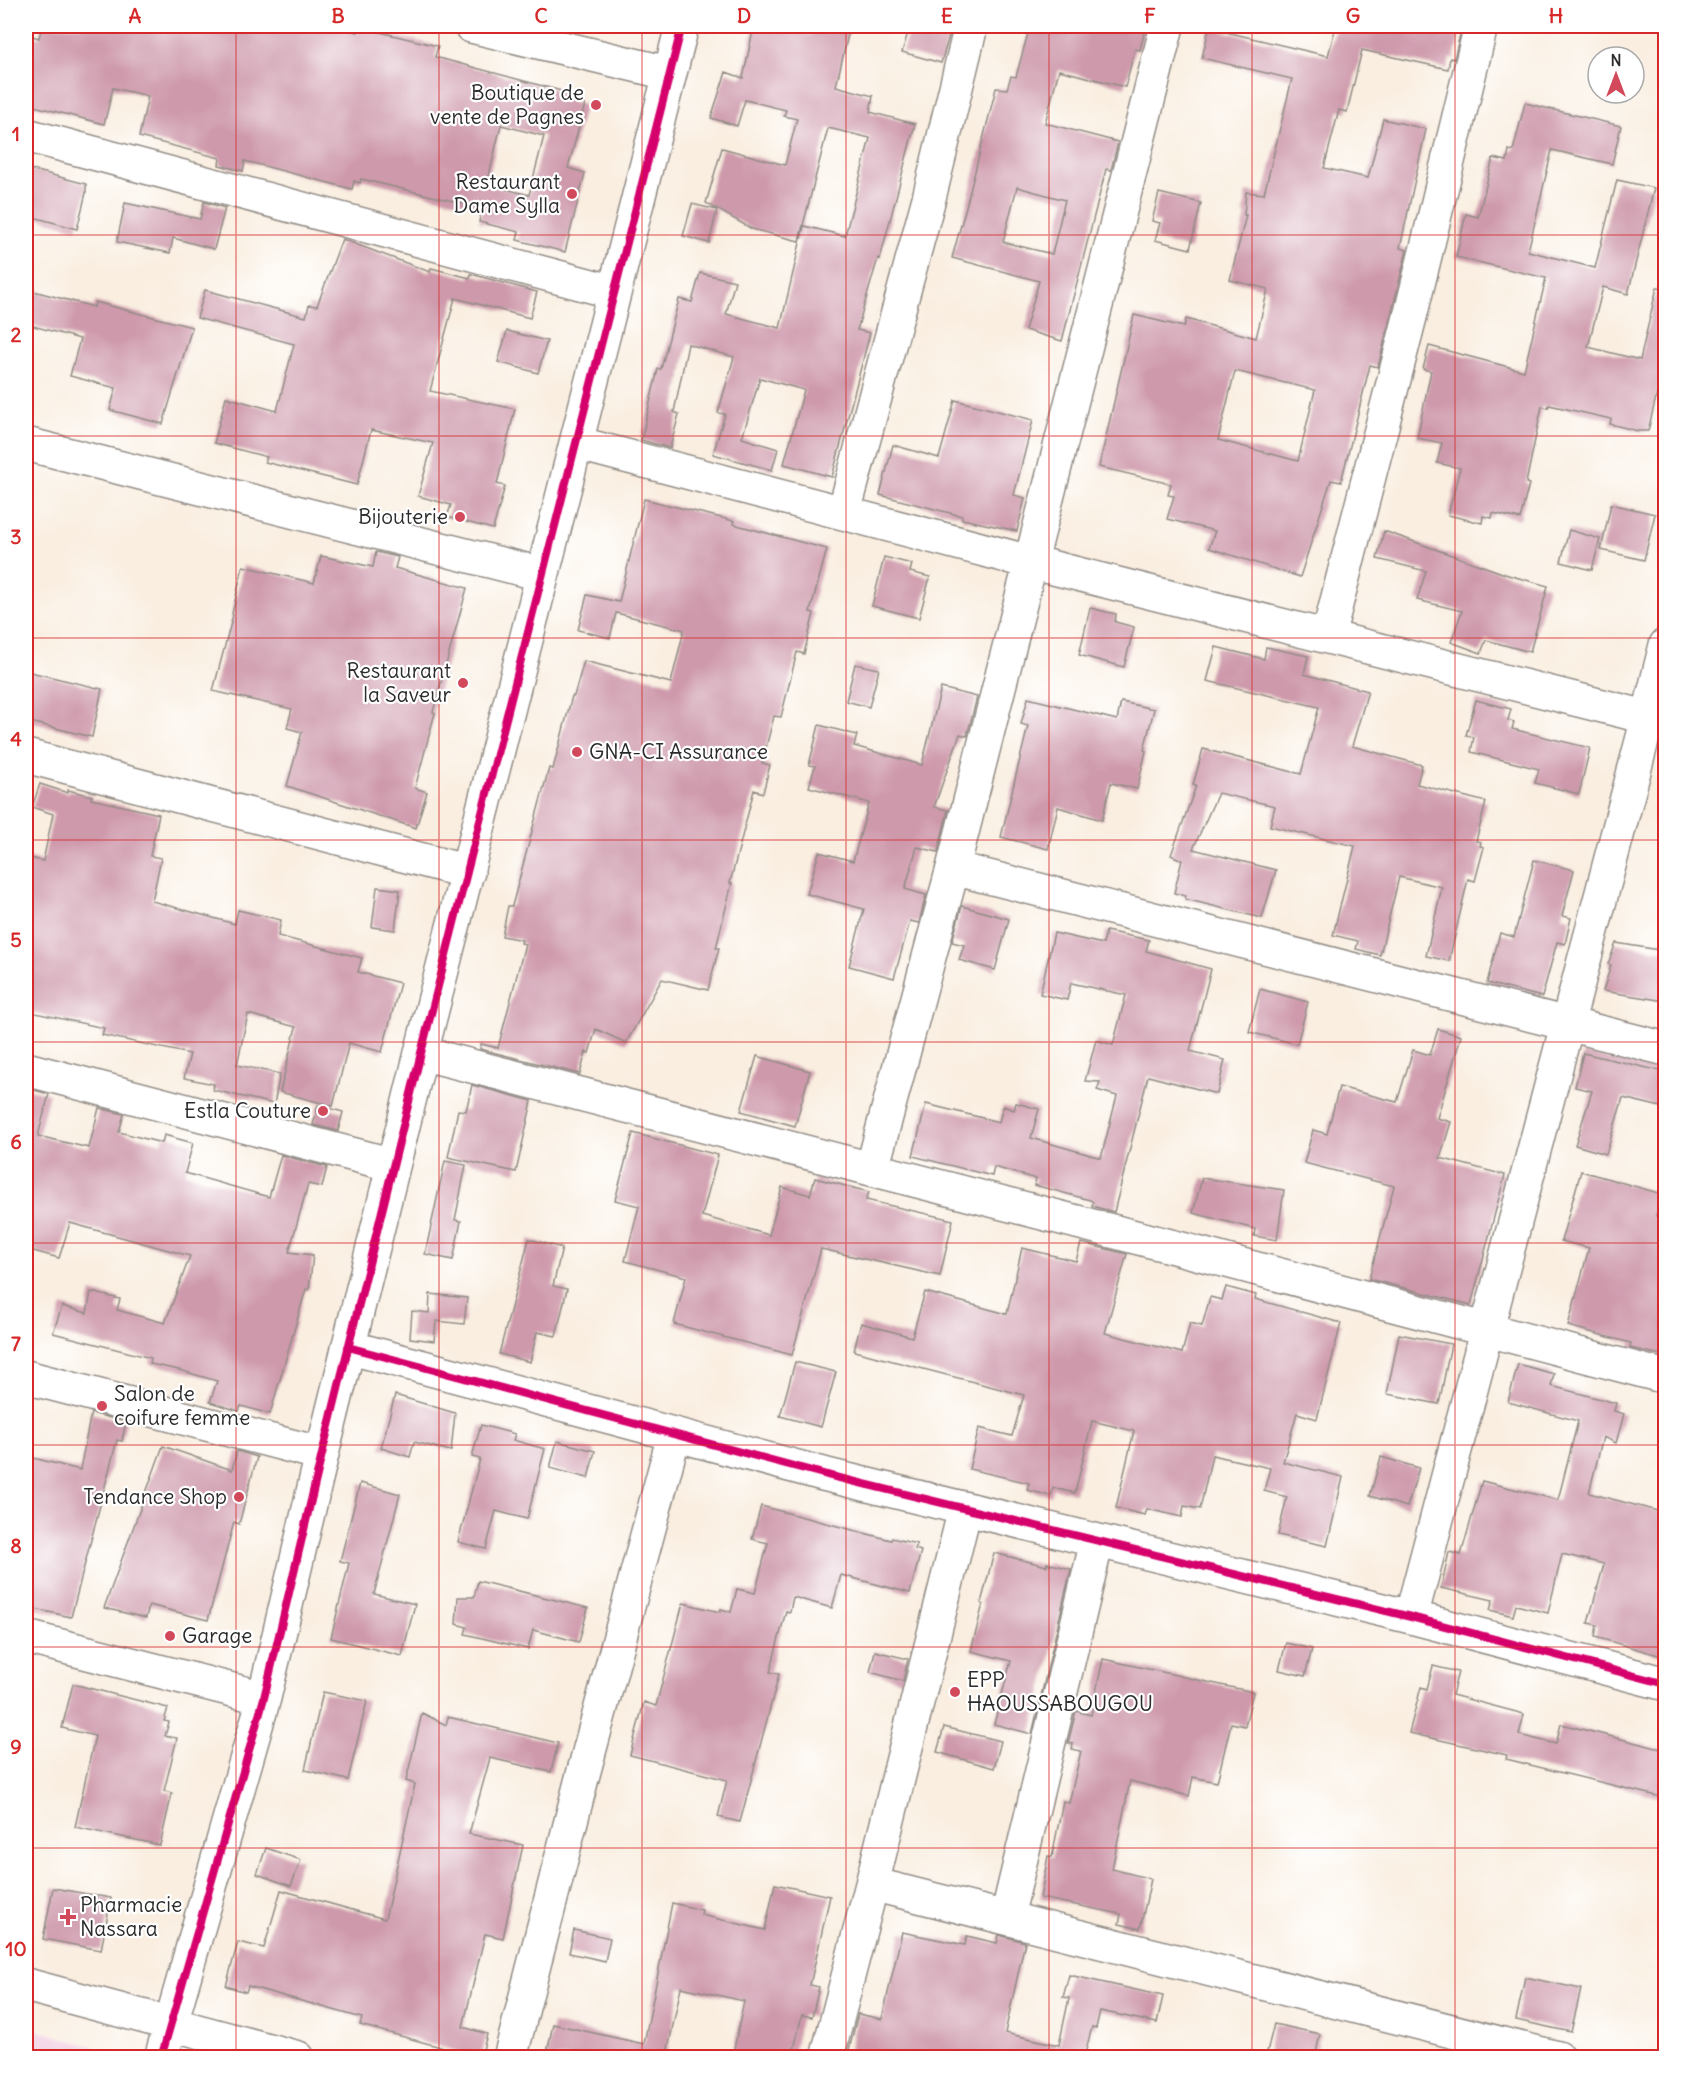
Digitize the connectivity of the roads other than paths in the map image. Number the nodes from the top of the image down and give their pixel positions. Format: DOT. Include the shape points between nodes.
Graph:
graph roads {
  1 [pos="471,26"];
  2 [pos="682,26"];
  3 [pos="971,26"];
  4 [pos="1167,26"];
  5 [pos="1481,26"];
  6 [pos="668,73"];
  7 [pos="26,135"];
  8 [pos="614,292"];
  9 [pos="576,443"];
  10 [pos="26,444"];
  11 [pos="844,512"];
  12 [pos="1030,562"];
  13 [pos="541,574"];
  14 [pos="1328,636"];
  15 [pos="1665,645"];
  16 [pos="1657,720"];
  17 [pos="26,756"];
  18 [pos="952,868"];
  19 [pos="468,872"];
  20 [pos="1567,1026"];
  21 [pos="1665,1049"];
  22 [pos="421,1053"];
  23 [pos="26,1069"];
  24 [pos="393,1165"];
  25 [pos="872,1169"];
  26 [pos="1486,1329"];
  27 [pos="348,1347"];
  28 [pos="26,1377"];
  29 [pos="1665,1377"];
  30 [pos="674,1435"];
  31 [pos="322,1454"];
  32 [pos="964,1509"];
  33 [pos="1097,1541"];
  34 [pos="1411,1617"];
  35 [pos="26,1637"];
  36 [pos="1665,1684"];
  37 [pos="264,1698"];
  38 [pos="872,1884"];
  39 [pos="1007,1917"];
  40 [pos="26,1985"];
  41 [pos="172,2023"];
  42 [pos="161,2058"];
  43 [pos="298,2058"];
  44 [pos="510,2058"];
  45 [pos="827,2058"];
  46 [pos="1558,2058"];
  1 -- 6 [label="street"];
  2 -- 6 [label="street"];
  3 -- 11 [label="street"];
  4 -- 12 [label="street"];
  5 -- 14 [label="street"];
  6 -- 8 [label="street"];
  7 -- 8 [label="street"];
  8 -- 9 [label="street"];
  9 -- 11 [label="street"];
  9 -- 13 [label="street"];
  10 -- 13 [label="street"];
  11 -- 12 [label="street"];
  12 -- 14 [label="street"];
  12 -- 18 [label="street"];
  13 -- 19 [label="street"];
  14 -- 16 [label="street"];
  15 -- 16 [label="street"];
  16 -- 20 [label="street"];
  17 -- 19 [label="street"];
  18 -- 20 [label="street"];
  18 -- 25 [label="street"];
  19 -- 22 [label="street"];
  20 -- 21 [label="street"];
  20 -- 26 [label="street"];
  22 -- 24 [label="street"];
  22 -- 25 [label="street"];
  23 -- 24 [label="street"];
  24 -- 27 [label="street"];
  25 -- 26 [label="street"];
  26 -- 29 [label="street"];
  26 -- 34 [label="street"];
  27 -- 30 [label="street"];
  27 -- 31 [label="street"];
  28 -- 31 [label="street"];
  30 -- 32 [label="street"];
  30 -- 44 [label="street"];
  31 -- 37 [label="street"];
  32 -- 33 [label="street"];
  32 -- 38 [label="street"];
  33 -- 34 [label="street"];
  33 -- 39 [label="street"];
  34 -- 36 [label="street"];
  35 -- 37 [label="street"];
  37 -- 41 [label="street"];
  38 -- 39 [label="street"];
  38 -- 45 [label="street"];
  39 -- 46 [label="street"];
  40 -- 41 [label="street"];
  41 -- 42 [label="street"];
  41 -- 43 [label="street"];
}
